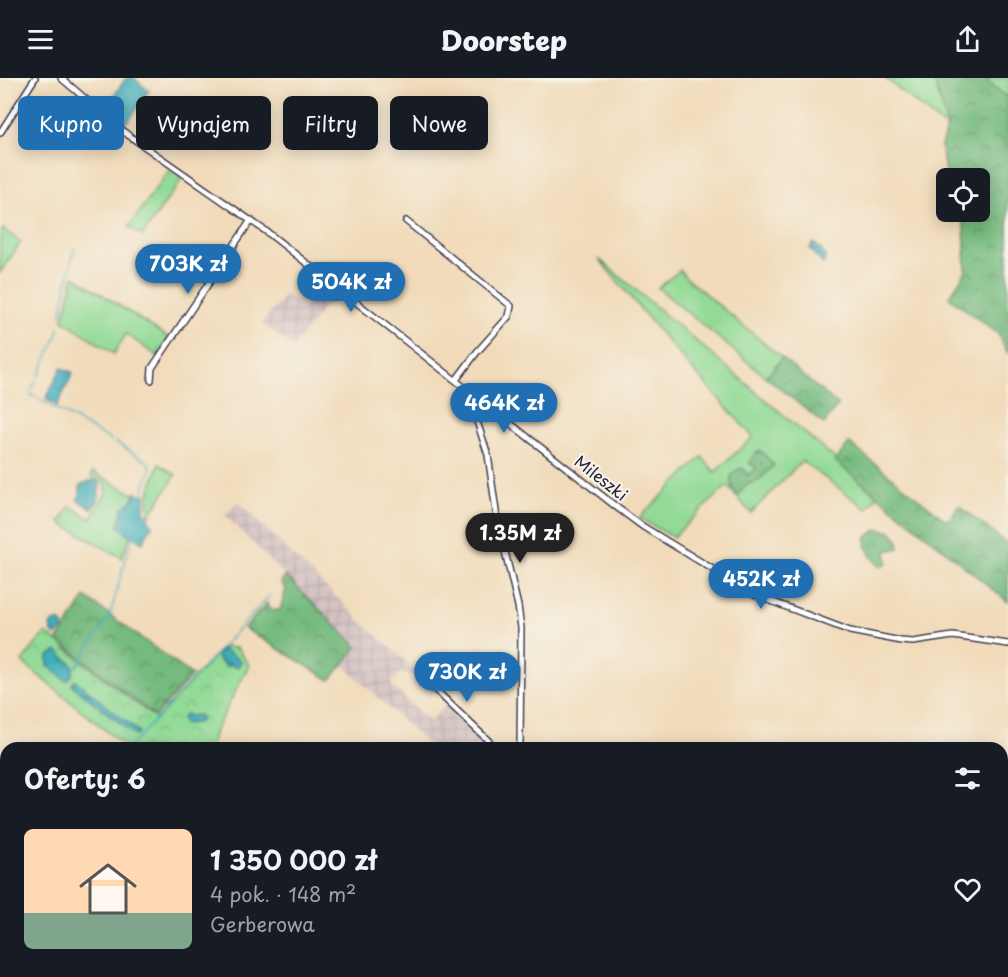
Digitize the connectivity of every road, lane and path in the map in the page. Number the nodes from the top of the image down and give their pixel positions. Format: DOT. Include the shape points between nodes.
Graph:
graph roads {
  1 [pos="34,78"];
  2 [pos="61,78"];
  3 [pos="0,133"];
  4 [pos="250,220"];
  5 [pos="406,221"];
  6 [pos="151,380"];
  7 [pos="456,380"];
  8 [pos="466,388"];
  9 [pos="1008,644"];
  10 [pos="420,675"];
  11 [pos="490,742"];
  12 [pos="520,742"];
  1 -- 3 [label="street"];
  2 -- 4 [label="street, Mileszki" via="137,142"];
  4 -- 6 [label="street" via="152,368"];
  4 -- 7 [label="street, Mileszki"];
  5 -- 7 [label="street" via="511,306 509,316"];
  7 -- 8 [label="street, Mileszki"];
  8 -- 9 [label="street, Mileszki" via="642,526 755,595 850,631 888,639 913,642 954,636"];
  8 -- 12 [label="street" via="488,454 497,518 518,606"];
  10 -- 11 [label="street"];
}
